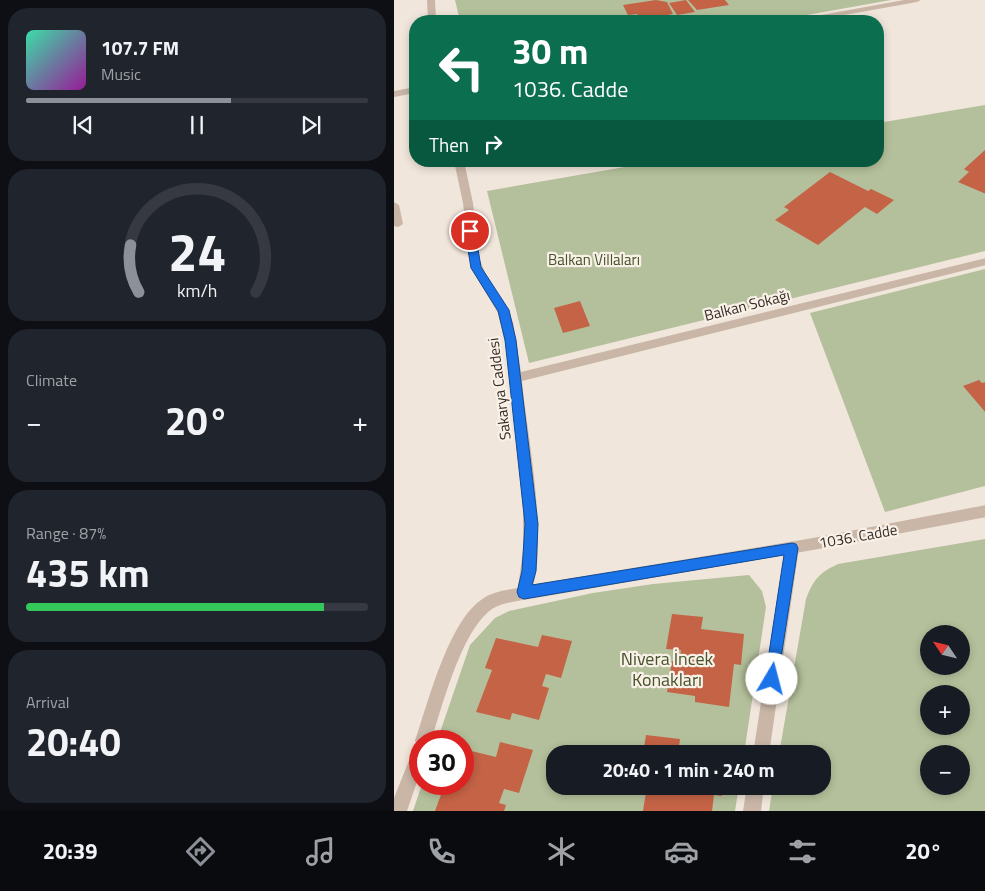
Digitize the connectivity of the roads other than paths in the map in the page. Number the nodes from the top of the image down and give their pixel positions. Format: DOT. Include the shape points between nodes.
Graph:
graph roads {
  1 [pos="431,0"];
  2 [pos="917,0"];
  3 [pos="432,15"];
  4 [pos="833,15"];
  5 [pos="409,91"];
  6 [pos="394,94"];
  7 [pos="460,167"];
  8 [pos="394,205"];
  9 [pos="398,224"];
  10 [pos="985,261"];
  11 [pos="515,378"];
  12 [pos="985,511"];
  13 [pos="792,548"];
  14 [pos="524,592"];
  15 [pos="428,730"];
  16 [pos="762,745"];
  17 [pos="409,780"];
  18 [pos="755,795"];
  19 [pos="398,811"];
  20 [pos="752,811"];
  1 -- 3 [label="street"];
  2 -- 4 [label="street"];
  5 -- 6 [label="street"];
  7 -- 11 [label="street, Sakarya Caddesi" via="476,268 503,310 511,340"];
  8 -- 9 [label="street"];
  10 -- 11 [label="street, Balkan Sokağı"];
  11 -- 14 [label="street, Sakarya Caddesi" via="532,524 529,571"];
  12 -- 13 [label="street, 1036. Cadde"];
  13 -- 14 [label="street, 1036. Cadde"];
  13 -- 16 [label="street"];
  14 -- 15 [label="street, 1036. Cadde" via="487,604 471,620 459,642"];
  17 -- 19 [label="street"];
  18 -- 20 [label="street"];
}
